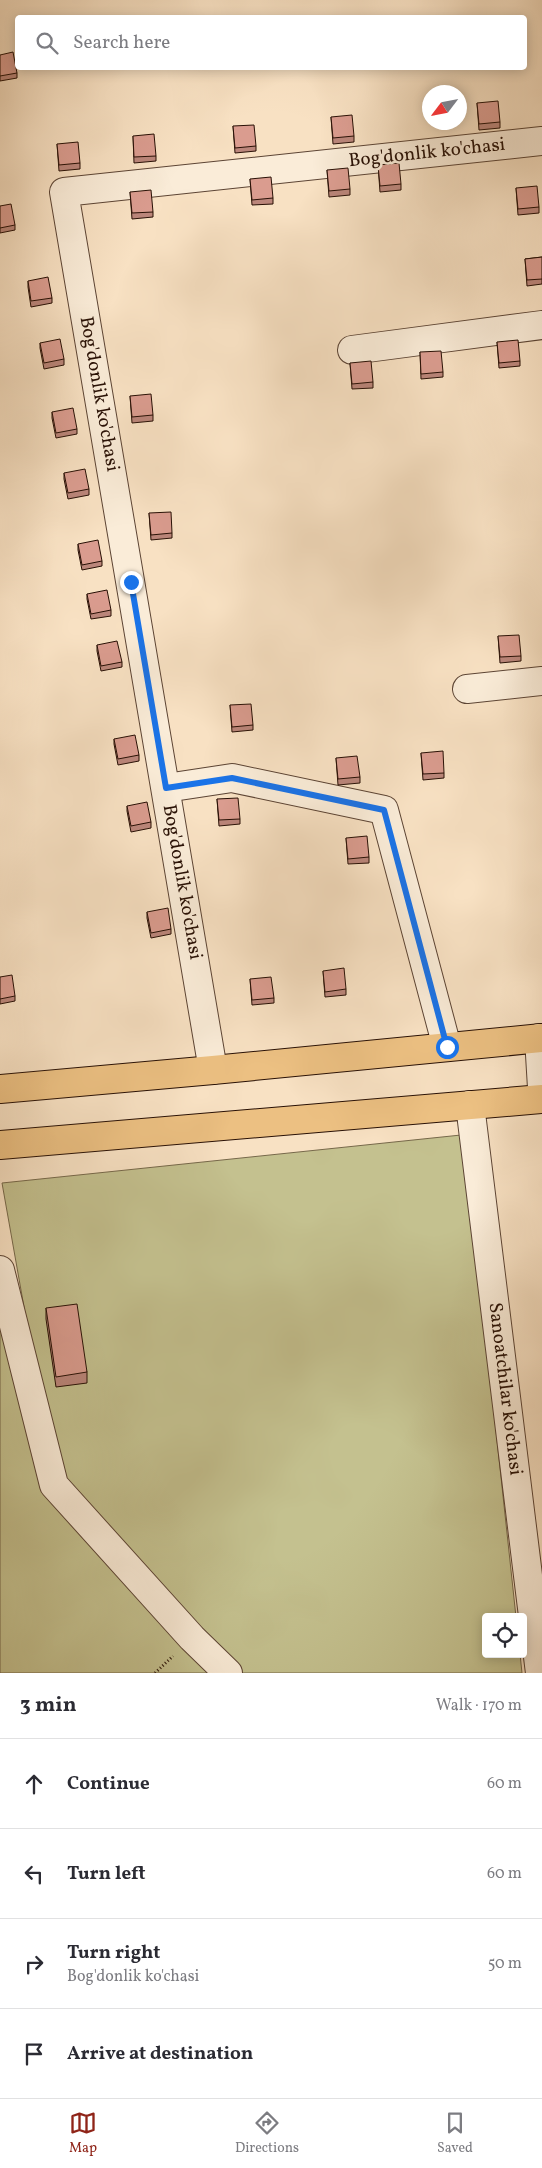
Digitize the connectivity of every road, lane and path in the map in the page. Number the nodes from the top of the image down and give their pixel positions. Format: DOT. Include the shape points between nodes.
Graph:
graph roads {
  1 [pos="542,141"];
  2 [pos="542,325"];
  3 [pos="352,350"];
  4 [pos="542,681"];
  5 [pos="467,689"];
  6 [pos="166,788"];
  7 [pos="540,1038"];
  8 [pos="447,1047"];
  9 [pos="213,1070"];
  10 [pos="542,1088"];
  11 [pos="0,1089"];
  12 [pos="542,1099"];
  13 [pos="470,1105"];
  14 [pos="0,1145"];
  15 [pos="0,1270"];
  16 [pos="228,1673"];
  17 [pos="540,1673"];
  1 -- 6 [label="street, Bog'donlik ko'chasi" via="64,192"];
  2 -- 3 [label="street"];
  4 -- 5 [label="street"];
  6 -- 8 [label="street" via="232,778 384,810"];
  6 -- 9 [label="street, Bog'donlik ko'chasi"];
  7 -- 8 [label="main road"];
  7 -- 10 [label="street"];
  8 -- 9 [label="main road"];
  9 -- 11 [label="main road"];
  12 -- 13 [label="main road"];
  13 -- 14 [label="main road"];
  13 -- 17 [label="street, Sanoatchilar ko'chasi"];
  15 -- 16 [label="street" via="54,1485 192,1638"];
}
